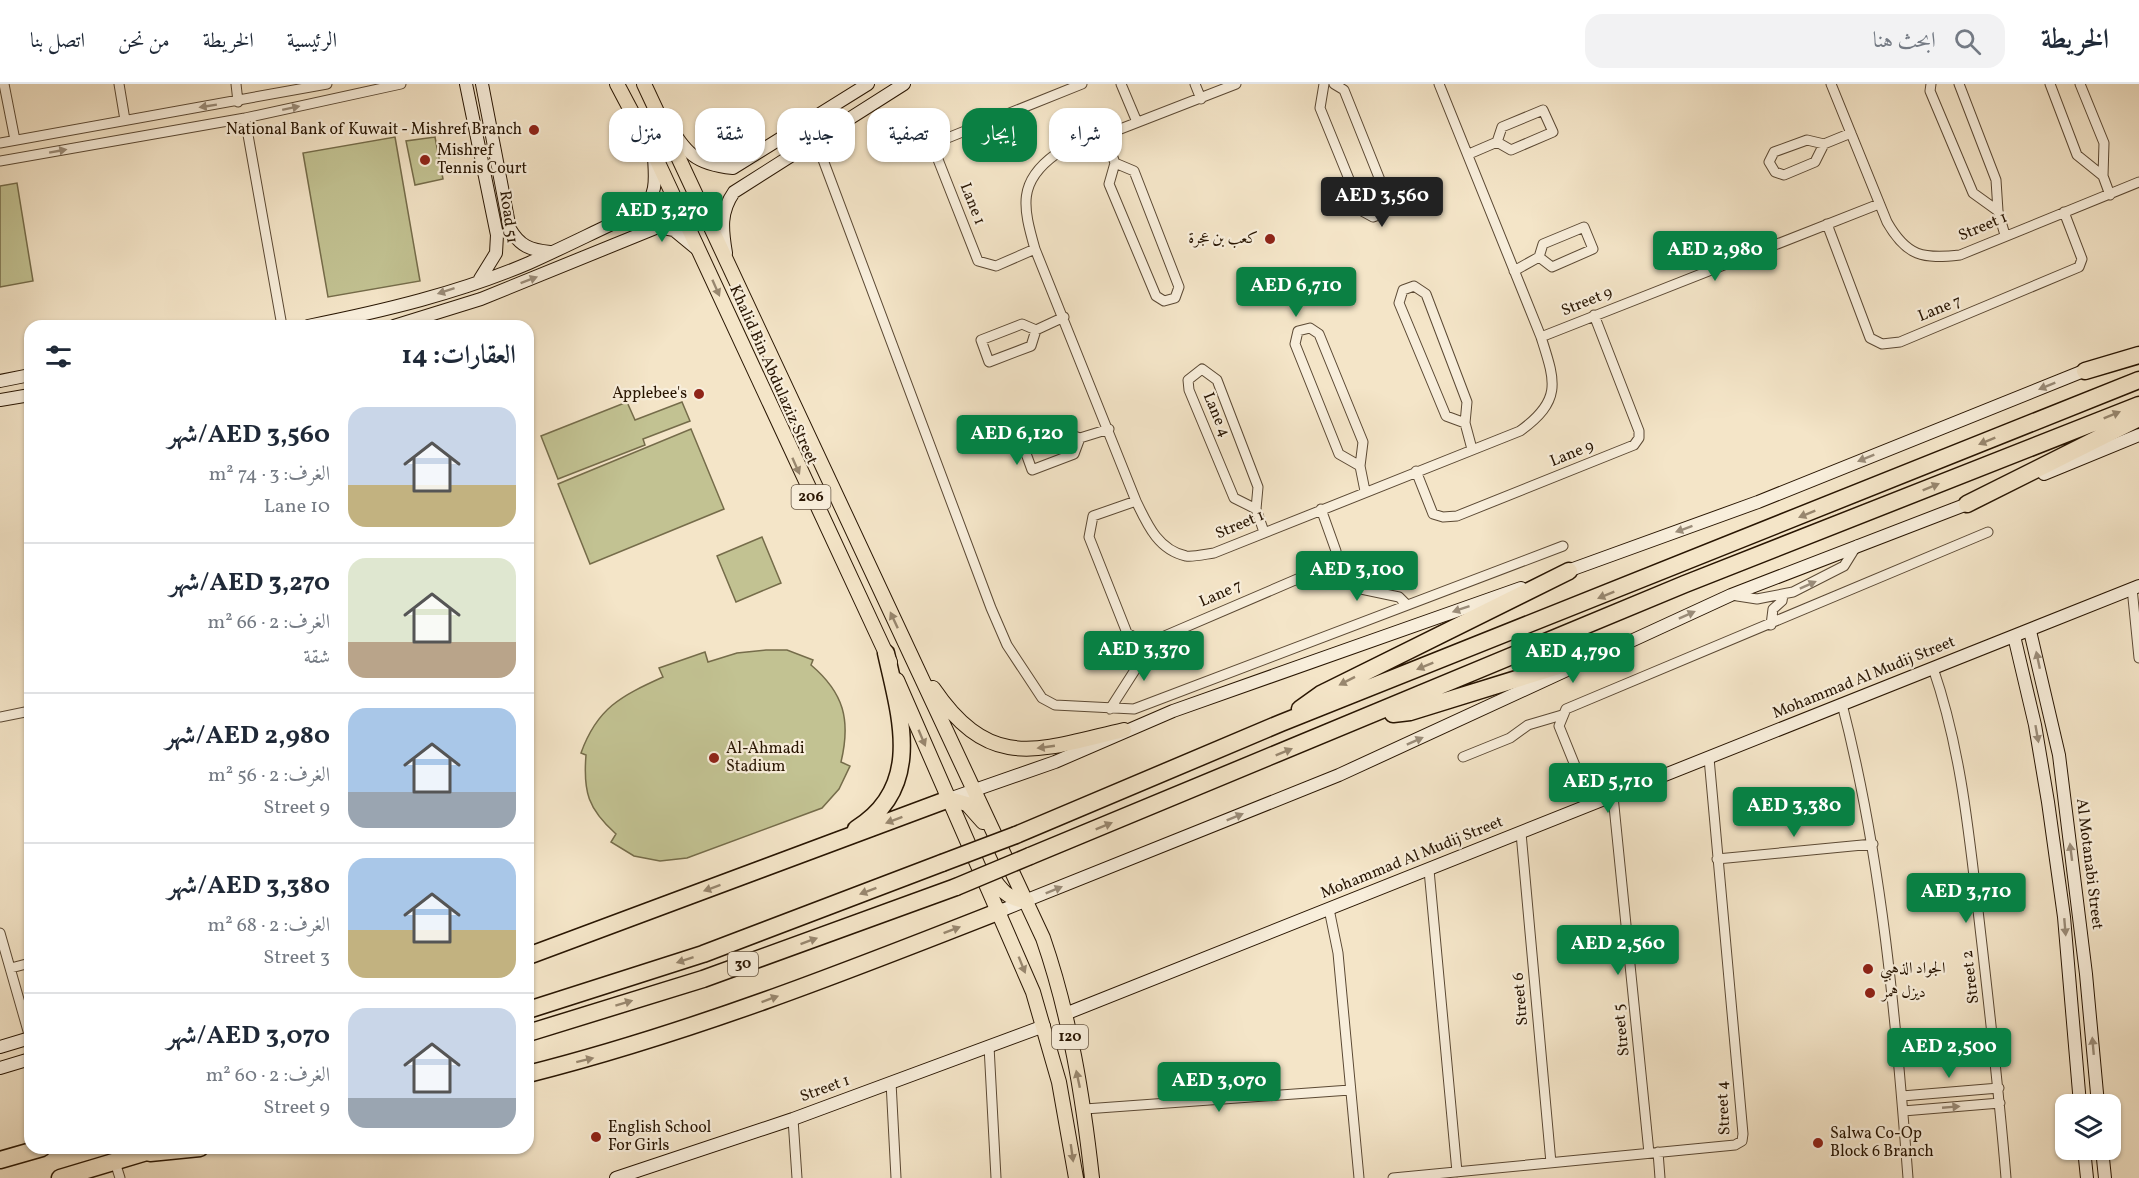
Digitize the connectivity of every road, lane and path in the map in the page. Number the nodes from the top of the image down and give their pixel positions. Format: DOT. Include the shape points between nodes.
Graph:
graph roads {
  1 [pos="4,84"];
  2 [pos="119,84"];
  3 [pos="236,84"];
  4 [pos="327,84"];
  5 [pos="401,84"];
  6 [pos="482,84"];
  7 [pos="617,84"];
  8 [pos="644,84"];
  9 [pos="868,84"];
  10 [pos="904,84"];
  11 [pos="1082,84"];
  12 [pos="1122,84"];
  13 [pos="1195,84"];
  14 [pos="1236,84"];
  15 [pos="1324,84"];
  16 [pos="1334,84"];
  17 [pos="1451,84"];
  18 [pos="1831,84"];
  19 [pos="1931,84"];
  20 [pos="1959,84"];
  21 [pos="2050,84"];
  22 [pos="2080,84"];
  23 [pos="464,85"];
  24 [pos="1440,86"];
  25 [pos="1221,87"];
  26 [pos="1201,99"];
  27 [pos="238,102"];
  28 [pos="630,108"];
  29 [pos="182,111"];
  30 [pos="855,114"];
  31 [pos="246,118"];
  32 [pos="125,120"];
  33 [pos="1137,122"];
  34 [pos="185,129"];
  35 [pos="1122,129"];
  36 [pos="1851,132"];
  37 [pos="15,140"];
  38 [pos="1497,142"];
  39 [pos="0,143"];
  40 [pos="1824,144"];
  41 [pos="765,149"];
  42 [pos="1469,154"];
  43 [pos="695,158"];
  44 [pos="1049,159"];
  45 [pos="0,161"];
  46 [pos="654,162"];
  47 [pos="658,162"];
  48 [pos="701,162"];
  49 [pos="744,162"];
  50 [pos="782,162"];
  51 [pos="824,162"];
  52 [pos="1115,163"];
  53 [pos="2103,176"];
  54 [pos="752,181"];
  55 [pos="2139,182"];
  56 [pos="503,192"];
  57 [pos="2110,195"];
  58 [pos="489,198"];
  59 [pos="1879,204"];
  60 [pos="1998,211"];
  61 [pos="2064,212"];
  62 [pos="617,222"];
  63 [pos="1827,224"];
  64 [pos="2005,235"];
  65 [pos="624,239"];
  66 [pos="1035,249"];
  67 [pos="699,250"];
  68 [pos="551,252"];
  69 [pos="1539,257"];
  70 [pos="729,268"];
  71 [pos="1514,271"];
  72 [pos="479,280"];
  73 [pos="1594,315"];
  74 [pos="1064,317"];
  75 [pos="281,320"];
  76 [pos="335,320"];
  77 [pos="425,320"];
  78 [pos="1036,330"];
  79 [pos="1540,337"];
  80 [pos="2139,346"];
  81 [pos="2139,355"];
  82 [pos="2085,371"];
  83 [pos="24,376"];
  84 [pos="2139,380"];
  85 [pos="0,381"];
  86 [pos="24,396"];
  87 [pos="0,400"];
  88 [pos="2139,405"];
  89 [pos="2139,418"];
  90 [pos="1465,423"];
  91 [pos="1109,429"];
  92 [pos="2139,435"];
  93 [pos="1080,438"];
  94 [pos="1472,449"];
  95 [pos="1360,466"];
  96 [pos="1416,471"];
  97 [pos="828,482"];
  98 [pos="1365,491"];
  99 [pos="809,494"];
  100 [pos="1136,501"];
  101 [pos="1967,504"];
  102 [pos="1256,509"];
  103 [pos="1321,509"];
  104 [pos="1264,532"];
  105 [pos="1988,532"];
  106 [pos="1857,545"];
  107 [pos="1563,546"];
  108 [pos="1334,559"];
  109 [pos="1569,571"];
  110 [pos="2136,587"];
  111 [pos="1731,595"];
  112 [pos="1783,596"];
  113 [pos="1407,605"];
  114 [pos="1771,625"];
  115 [pos="2030,631"];
  116 [pos="2013,636"];
  117 [pos="1140,640"];
  118 [pos="907,649"];
  119 [pos="1610,650"];
  120 [pos="886,653"];
  121 [pos="2139,658"];
  122 [pos="1933,668"];
  123 [pos="1842,704"];
  124 [pos="1110,709"];
  125 [pos="24,712"];
  126 [pos="1562,715"];
  127 [pos="0,717"];
  128 [pos="1368,718"];
  129 [pos="1281,723"];
  130 [pos="1124,730"];
  131 [pos="1463,757"];
  132 [pos="1709,758"];
  133 [pos="974,791"];
  134 [pos="1613,796"];
  135 [pos="949,799"];
  136 [pos="1591,805"];
  137 [pos="1521,833"];
  138 [pos="969,844"];
  139 [pos="1873,844"];
  140 [pos="831,845"];
  141 [pos="1717,859"];
  142 [pos="1429,870"];
  143 [pos="1013,873"];
  144 [pos="1027,901"];
  145 [pos="1329,909"];
  146 [pos="1000,911"];
  147 [pos="0,933"];
  148 [pos="534,954"];
  149 [pos="24,965"];
  150 [pos="11,969"];
  151 [pos="534,1008"];
  152 [pos="1065,1014"];
  153 [pos="24,1016"];
  154 [pos="1044,1026"];
  155 [pos="534,1031"];
  156 [pos="24,1040"];
  157 [pos="989,1046"];
  158 [pos="0,1047"];
  159 [pos="24,1061"];
  160 [pos="0,1068"];
  161 [pos="534,1073"];
  162 [pos="891,1082"];
  163 [pos="1999,1088"];
  164 [pos="1350,1090"];
  165 [pos="2079,1094"];
  166 [pos="2097,1094"];
  167 [pos="1902,1096"];
  168 [pos="2000,1103"];
  169 [pos="1085,1109"];
  170 [pos="1903,1112"];
  171 [pos="793,1119"];
  172 [pos="24,1153"];
  173 [pos="1654,1153"];
  174 [pos="141,1154"];
  175 [pos="147,1154"];
  176 [pos="138,1155"];
  177 [pos="0,1160"];
  178 [pos="2085,1160"];
  179 [pos="2100,1160"];
  180 [pos="2102,1160"];
  181 [pos="1551,1162"];
  182 [pos="117,1170"];
  183 [pos="1457,1172"];
  184 [pos="60,1178"];
  185 [pos="616,1178"];
  186 [pos="797,1178"];
  187 [pos="896,1178"];
  188 [pos="996,1178"];
  189 [pos="1076,1178"];
  190 [pos="1092,1178"];
  191 [pos="1359,1178"];
  192 [pos="1393,1178"];
  193 [pos="1660,1178"];
  194 [pos="1908,1178"];
  195 [pos="2006,1178"];
  196 [pos="2087,1178"];
  197 [pos="2100,1178"];
  198 [pos="2105,1178"];
  1 -- 37 [label="street"];
  2 -- 32 [label="street"];
  3 -- 27 [label="street"];
  4 -- 27 [label="street"];
  31 -- 5 [label="street, one-way"];
  6 -- 56 [label="street, Road 51"];
  7 -- 28 [label="main road, Khalid Bin Abdulaziz Street / 206"];
  8 -- 43 [label="street" via="686,152"];
  8 -- 70 [label="main road, Khalid Bin Abdulaziz Street / 206"];
  9 -- 41 [label="street"];
  10 -- 30 [label="street"];
  11 -- 66 [label="street, Lane 1" via="945,139 938,148 937,157 978,261 996,266"];
  12 -- 33 [label="street"];
  13 -- 26 [label="street"];
  14 -- 25 [label="street, Street 1"];
  15 -- 16 [label="street" via="1320,108 1362,211 1373,217 1384,213 1388,200 1344,90"];
  17 -- 24 [label="street"];
  18 -- 36 [label="street, Street 1"];
  19 -- 60 [label="street" via="1930,91 1973,194"];
  20 -- 60 [label="street" via="1996,180"];
  21 -- 53 [label="street" via="2077,155"];
  22 -- 53 [label="street" via="2104,143"];
  23 -- 58 [label="street, Road 51"];
  24 -- 42 [label="street, Street 1"];
  25 -- 26 [label="street, Street 1"];
  26 -- 33 [label="street, Street 1"];
  27 -- 29 [label="street, one-way"];
  29 -- 32 [label="street"];
  29 -- 34 [label="street"];
  31 -- 34 [label="street"];
  31 -- 75 [label="street"];
  32 -- 37 [label="street"];
  33 -- 35 [label="street, Street 1"];
  45 -- 34 [label="street, one-way"];
  36 -- 40 [label="street"];
  36 -- 59 [label="street, Street 1"];
  37 -- 39 [label="street"];
  38 -- 38 [label="street" via="1502,127 1543,110 1552,132 1511,150"];
  38 -- 42 [label="street"];
  40 -- 40 [label="street" via="1815,162 1784,175 1775,172 1769,162 1774,152 1807,140"];
  42 -- 71 [label="street, Street 1"];
  44 -- 66 [label="street, Street 1" via="1039,166 1027,187 1024,212"];
  46 -- 62 [label="street" via="656,186 651,201"];
  47 -- 67 [label="main road, Khalid Bin Abdulaziz Street / 206"];
  48 -- 49 [label="street" via="733,168"];
  49 -- 54 [label="street" via="738,177"];
  50 -- 54 [label="street"];
  51 -- 124 [label="street" via="1007,645 1041,698 1055,705"];
  52 -- 52 [label="street" via="1109,184 1156,296 1164,301 1175,298 1179,287 1134,171"];
  53 -- 57 [label="street"];
  54 -- 70 [label="street" via="734,192 725,205 722,225"];
  55 -- 57 [label="street, Street 1"];
  56 -- 58 [label="street"];
  56 -- 68 [label="street, Road 51" via="510,229 518,242"];
  57 -- 61 [label="street, Street 1"];
  58 -- 72 [label="street, Road 51" via="497,235 496,253"];
  59 -- 63 [label="street, Street 9"];
  59 -- 64 [label="street, Street 1" via="1897,239 1914,254 1934,258 1960,255"];
  60 -- 64 [label="street"];
  61 -- 63 [label="street, Lane 7" via="2082,259 2079,267 1900,342 1882,344 1870,338"];
  61 -- 64 [label="street, Street 1"];
  62 -- 65 [label="street" via="628,227"];
  62 -- 68 [label="street"];
  63 -- 73 [label="street, Street 9"];
  65 -- 67 [label="street" via="658,226 674,230"];
  77 -- 65 [label="street, one-way"];
  66 -- 74 [label="street, Street 1"];
  67 -- 99 [label="main road, Khalid Bin Abdulaziz Street / 206, one-way"];
  68 -- 72 [label="street"];
  69 -- 69 [label="street" via="1543,244 1584,226 1593,249 1552,267"];
  69 -- 71 [label="street"];
  70 -- 97 [label="main road, Khalid Bin Abdulaziz Street / 206"];
  71 -- 79 [label="street, Street 1"];
  72 -- 76 [label="street, one-way" via="404,305"];
  73 -- 79 [label="street, Street 9"];
  73 -- 96 [label="street, Lane 9" via="1639,430 1634,445 1457,516 1443,518 1433,514"];
  74 -- 78 [label="street"];
  74 -- 91 [label="street, Street 1"];
  78 -- 78 [label="street" via="1022,324 981,340 989,362 1031,346"];
  79 -- 94 [label="street, Street 1" via="1554,379 1544,410 1520,431"];
  80 -- 82 [label="street"];
  81 -- 82 [label="highway"];
  82 -- 109 [label="street, one-way" via="1758,502"];
  83 -- 85 [label="street"];
  84 -- 129 [label="highway, 30, one-way"];
  86 -- 87 [label="street"];
  128 -- 88 [label="highway, 30, one-way" via="1685,584"];
  89 -- 101 [label="highway"];
  90 -- 90 [label="street" via="1467,402 1426,294 1414,286 1403,290 1400,303 1446,416"];
  90 -- 94 [label="street"];
  91 -- 93 [label="street"];
  91 -- 100 [label="street, Street 1"];
  92 -- 101 [label="street"];
  93 -- 93 [label="street" via="1065,433 1024,448 1032,470 1074,454"];
  94 -- 96 [label="street, Street 1"];
  95 -- 95 [label="street" via="1363,442 1319,334 1310,328 1298,331 1295,344 1339,454"];
  95 -- 98 [label="street"];
  96 -- 98 [label="street, Street 1"];
  97 -- 99 [label="main road" via="826,494"];
  118 -- 97 [label="main road, Khalid Bin Abdulaziz Street / 206, one-way"];
  98 -- 103 [label="street, Street 1"];
  99 -- 120 [label="main road, Khalid Bin Abdulaziz Street / 206"];
  100 -- 104 [label="street, Street 1" via="1149,529 1165,546 1186,556 1214,553"];
  100 -- 117 [label="street" via="1094,516 1089,537 1127,633"];
  101 -- 106 [label="street"];
  102 -- 102 [label="street, Lane 4" via="1258,487 1217,380 1202,369 1188,380 1189,390 1234,498"];
  102 -- 104 [label="street, Lane 4"];
  103 -- 104 [label="street, Street 1"];
  103 -- 108 [label="street" via="1336,551"];
  105 -- 114 [label="street"];
  106 -- 111 [label="street"];
  112 -- 106 [label="street, one-way" via="1844,566"];
  107 -- 113 [label="street"];
  108 -- 113 [label="street" via="1345,563 1360,589 1399,597"];
  108 -- 117 [label="street, Lane 7" via="1330,565 1153,641"];
  109 -- 129 [label="highway, one-way" via="1321,694"];
  109 -- 130 [label="street, one-way"];
  110 -- 115 [label="street, Mohammad Al Mudij Street"];
  110 -- 121 [label="street"];
  111 -- 112 [label="street" via="1757,599"];
  119 -- 111 [label="street, one-way"];
  112 -- 114 [label="street" via="1773,609"];
  113 -- 124 [label="street" via="1134,709"];
  114 -- 126 [label="street" via="1566,709"];
  115 -- 116 [label="street, Mohammad Al Mudij Street"];
  166 -- 115 [label="street, Al Motanabi Street, one-way" via="2059,755"];
  116 -- 122 [label="street, Mohammad Al Mudij Street"];
  116 -- 165 [label="street, Al Motanabi Street, one-way" via="2035,725 2064,917"];
  117 -- 124 [label="street" via="1136,670"];
  130 -- 118 [label="main road, one-way" via="1044,749 1018,749 982,738 951,714"];
  118 -- 133 [label="main road, Khalid Bin Abdulaziz Street / 206"];
  119 -- 128 [label="highway" via="1410,712"];
  144 -- 119 [label="street, one-way" via="1339,775"];
  120 -- 135 [label="main road, Khalid Bin Abdulaziz Street / 206, one-way"];
  120 -- 140 [label="highway" via="903,738 900,770 888,797 870,819"];
  122 -- 123 [label="street, Mohammad Al Mudij Street"];
  122 -- 163 [label="street, Street 2" via="1965,802"];
  123 -- 132 [label="street, Mohammad Al Mudij Street"];
  123 -- 139 [label="street"];
  125 -- 127 [label="street"];
  126 -- 131 [label="street" via="1528,725 1510,738"];
  126 -- 136 [label="street" via="1559,726"];
  155 -- 128 [label="highway, 30, one-way, bridge" via="703,978 956,887"];
  129 -- 151 [label="highway, 30, one-way, bridge" via="1016,835 703,954"];
  130 -- 133 [label="street" via="1054,762"];
  132 -- 134 [label="street, Mohammad Al Mudij Street"];
  132 -- 141 [label="street, Street 4"];
  133 -- 135 [label="street"];
  133 -- 143 [label="main road, Khalid Bin Abdulaziz Street / 206"];
  134 -- 136 [label="street, Mohammad Al Mudij Street"];
  134 -- 173 [label="street, Street 5"];
  135 -- 138 [label="main road, Khalid Bin Abdulaziz Street / 206"];
  135 -- 140 [label="highway, one-way"];
  135 -- 143 [label="main road" via="973,809"];
  136 -- 137 [label="street, Mohammad Al Mudij Street"];
  137 -- 142 [label="street, Mohammad Al Mudij Street"];
  137 -- 181 [label="street, Street 6"];
  138 -- 144 [label="main road" via="1007,896"];
  138 -- 146 [label="main road, Khalid Bin Abdulaziz Street / 206"];
  139 -- 141 [label="street"];
  139 -- 167 [label="street"];
  140 -- 148 [label="highway, one-way"];
  141 -- 173 [label="street, Street 4" via="1743,1137 1735,1145"];
  142 -- 145 [label="street, Mohammad Al Mudij Street"];
  142 -- 183 [label="street"];
  143 -- 144 [label="main road, Khalid Bin Abdulaziz Street / 206"];
  144 -- 146 [label="street"];
  144 -- 152 [label="main road, 120" via="1050,959"];
  145 -- 152 [label="street, Mohammad Al Mudij Street"];
  145 -- 164 [label="street" via="1338,953"];
  146 -- 154 [label="main road, 120, one-way"];
  161 -- 146 [label="highway, one-way" via="597,1057 710,1020"];
  147 -- 150 [label="street"];
  149 -- 150 [label="street"];
  150 -- 153 [label="street"];
  169 -- 152 [label="main road, 120, one-way"];
  154 -- 157 [label="street, Street 1"];
  154 -- 189 [label="main road, 120, one-way" via="1059,1082"];
  156 -- 158 [label="street"];
  157 -- 162 [label="street, Street 1"];
  157 -- 188 [label="street"];
  159 -- 160 [label="street"];
  162 -- 171 [label="street, Street 1"];
  162 -- 187 [label="street"];
  163 -- 167 [label="street"];
  163 -- 168 [label="street, Street 2"];
  164 -- 169 [label="street"];
  164 -- 191 [label="street"];
  167 -- 170 [label="street"];
  170 -- 168 [label="street, one-way"];
  168 -- 195 [label="street, Street 2"];
  169 -- 190 [label="main road, 120"];
  170 -- 194 [label="street"];
  171 -- 185 [label="street, Street 1"];
  171 -- 186 [label="street"];
  172 -- 177 [label="highway"];
  173 -- 181 [label="street, Street 4"];
  173 -- 193 [label="street, Street 5"];
  174 -- 176 [label="highway"];
  175 -- 176 [label="highway"];
  176 -- 182 [label="highway"];
  178 -- 196 [label="street"];
  179 -- 197 [label="street"];
  180 -- 198 [label="street"];
  181 -- 183 [label="street, Street 4"];
  182 -- 184 [label="highway"];
  183 -- 192 [label="street, Street 4"];
}
